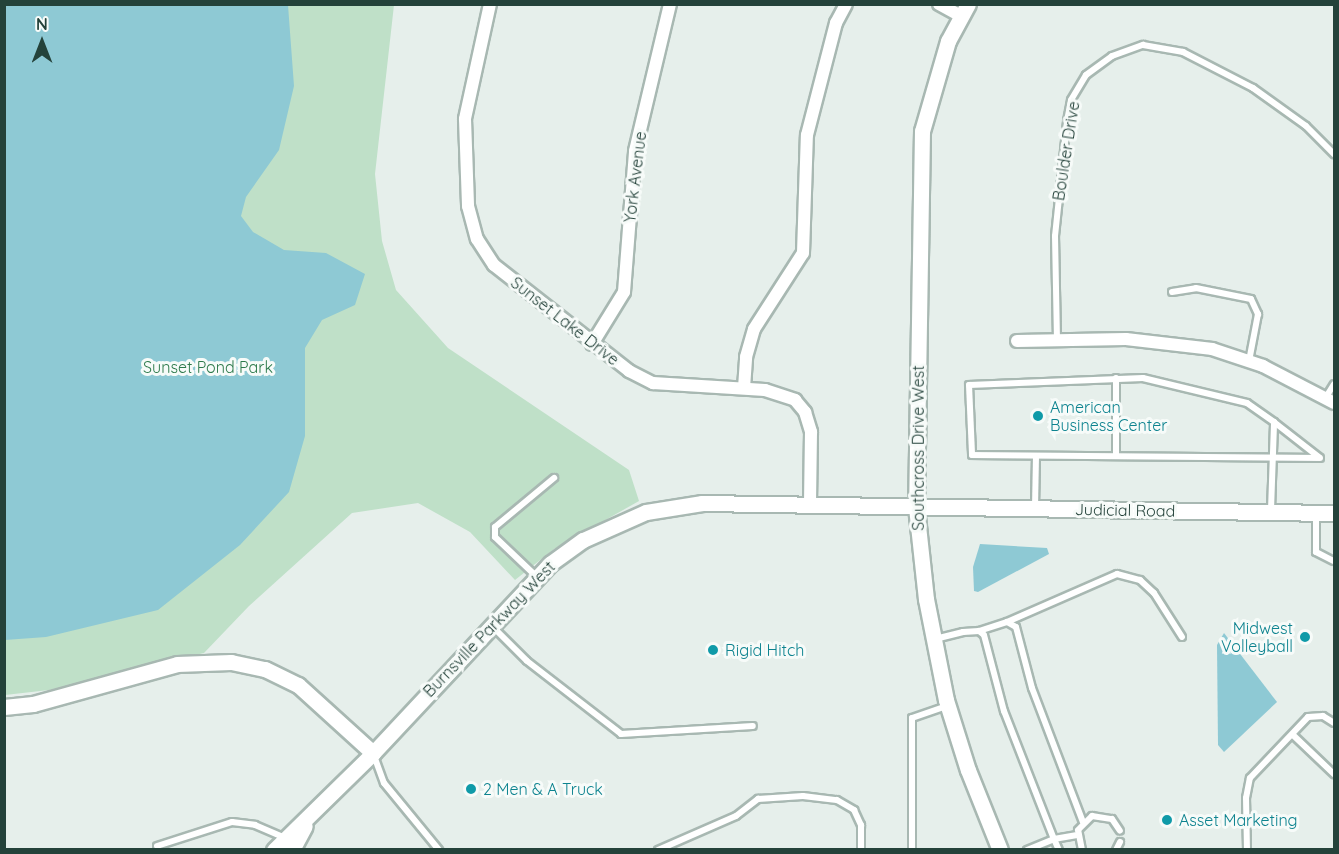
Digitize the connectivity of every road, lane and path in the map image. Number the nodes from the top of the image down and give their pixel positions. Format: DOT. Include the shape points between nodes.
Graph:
graph roads {
  1 [pos="490,4"];
  2 [pos="670,4"];
  3 [pos="846,4"];
  4 [pos="939,4"];
  5 [pos="964,10"];
  6 [pos="1335,154"];
  7 [pos="1172,292"];
  8 [pos="1017,340"];
  9 [pos="1057,340"];
  10 [pos="592,344"];
  11 [pos="1249,362"];
  12 [pos="1116,378"];
  13 [pos="1335,384"];
  14 [pos="744,387"];
  15 [pos="1330,400"];
  16 [pos="1274,422"];
  17 [pos="1036,456"];
  18 [pos="1116,456"];
  19 [pos="1270,458"];
  20 [pos="554,478"];
  21 [pos="810,503"];
  22 [pos="915,507"];
  23 [pos="1035,508"];
  24 [pos="1271,512"];
  25 [pos="1316,512"];
  26 [pos="1335,513"];
  27 [pos="1335,561"];
  28 [pos="537,578"];
  29 [pos="1007,622"];
  30 [pos="492,625"];
  31 [pos="979,631"];
  32 [pos="1182,637"];
  33 [pos="934,639"];
  34 [pos="948,706"];
  35 [pos="4,707"];
  36 [pos="1335,723"];
  37 [pos="753,726"];
  38 [pos="1293,735"];
  39 [pos="373,753"];
  40 [pos="1335,774"];
  41 [pos="1083,822"];
  42 [pos="1120,831"];
  43 [pos="1076,835"];
  44 [pos="1054,839"];
  45 [pos="1120,842"];
  46 [pos="289,844"];
  47 [pos="157,846"];
  48 [pos="274,849"];
  49 [pos="439,849"];
  50 [pos="658,849"];
  51 [pos="861,849"];
  52 [pos="912,849"];
  53 [pos="1000,849"];
  54 [pos="1028,849"];
  55 [pos="1059,849"];
  56 [pos="1082,849"];
  57 [pos="1116,849"];
  58 [pos="1247,849"];
  1 -- 10 [label="street, Sunset Lake Drive" via="465,119 468,206 477,239 494,265"];
  2 -- 10 [label="street, York Avenue" via="635,151 624,292"];
  3 -- 14 [label="street" via="836,23 807,135 803,254 754,329 746,357"];
  4 -- 5 [label="street"];
  5 -- 22 [label="street, Southcross Drive West" via="948,40 922,131"];
  6 -- 9 [label="lane, Boulder Drive" via="1306,126 1252,88 1184,52 1143,45 1112,56 1086,75 1071,100 1054,236"];
  7 -- 11 [label="lane" via="1196,288 1251,299 1258,314"];
  8 -- 9 [label="street"];
  9 -- 11 [label="street" via="1126,339 1212,349"];
  10 -- 14 [label="street, Sunset Lake Drive" via="629,371 653,382"];
  11 -- 15 [label="street"];
  12 -- 16 [label="lane" via="1143,378 1201,390 1247,403"];
  12 -- 17 [label="lane" via="969,385 972,455"];
  12 -- 18 [label="lane"];
  13 -- 15 [label="lane"];
  14 -- 21 [label="street, Sunset Lake Drive" via="795,400 805,412 811,432"];
  16 -- 19 [label="lane"];
  16 -- 19 [label="lane" via="1320,458"];
  17 -- 18 [label="lane"];
  17 -- 23 [label="lane"];
  18 -- 19 [label="lane"];
  19 -- 24 [label="lane"];
  20 -- 28 [label="lane" via="495,527 495,537"];
  21 -- 22 [label="street, Burnsville Parkway West"];
  21 -- 28 [label="street, Burnsville Parkway West" via="702,503 646,512 583,540"];
  22 -- 23 [label="street, Judicial Road"];
  22 -- 33 [label="street, Southcross Drive West"];
  23 -- 24 [label="street, Judicial Road"];
  24 -- 25 [label="street, Judicial Road"];
  25 -- 26 [label="street, Judicial Road"];
  25 -- 27 [label="lane" via="1316,552"];
  28 -- 30 [label="street, Burnsville Parkway West"];
  29 -- 31 [label="lane"];
  29 -- 32 [label="lane" via="1117,574 1140,580 1154,593"];
  29 -- 41 [label="lane" via="1016,627 1040,709"];
  30 -- 37 [label="lane" via="527,661 621,734"];
  30 -- 39 [label="street, Burnsville Parkway West"];
  31 -- 33 [label="lane"];
  31 -- 44 [label="lane" via="988,640 1004,711"];
  33 -- 34 [label="street, Southcross Drive West"];
  34 -- 52 [label="lane" via="912,718"];
  34 -- 53 [label="street, Southcross Drive West" via="968,770"];
  35 -- 39 [label="street" via="33,704 177,664 231,662 265,669 298,685"];
  36 -- 38 [label="lane" via="1315,715 1308,717"];
  38 -- 40 [label="lane"];
  38 -- 58 [label="lane" via="1250,778 1246,798"];
  39 -- 46 [label="street, Burnsville Parkway West" via="313,811"];
  39 -- 49 [label="lane" via="384,783"];
  41 -- 42 [label="lane" via="1092,816 1106,816"];
  41 -- 43 [label="lane"];
  43 -- 44 [label="lane"];
  43 -- 56 [label="lane"];
  44 -- 54 [label="lane"];
  44 -- 55 [label="lane"];
  45 -- 57 [label="lane"];
  46 -- 47 [label="lane" via="255,825 232,822"];
  46 -- 48 [label="street, Burnsville Parkway West"];
  50 -- 51 [label="lane" via="736,816 758,799 803,796 837,800 854,810 861,825"];
}
